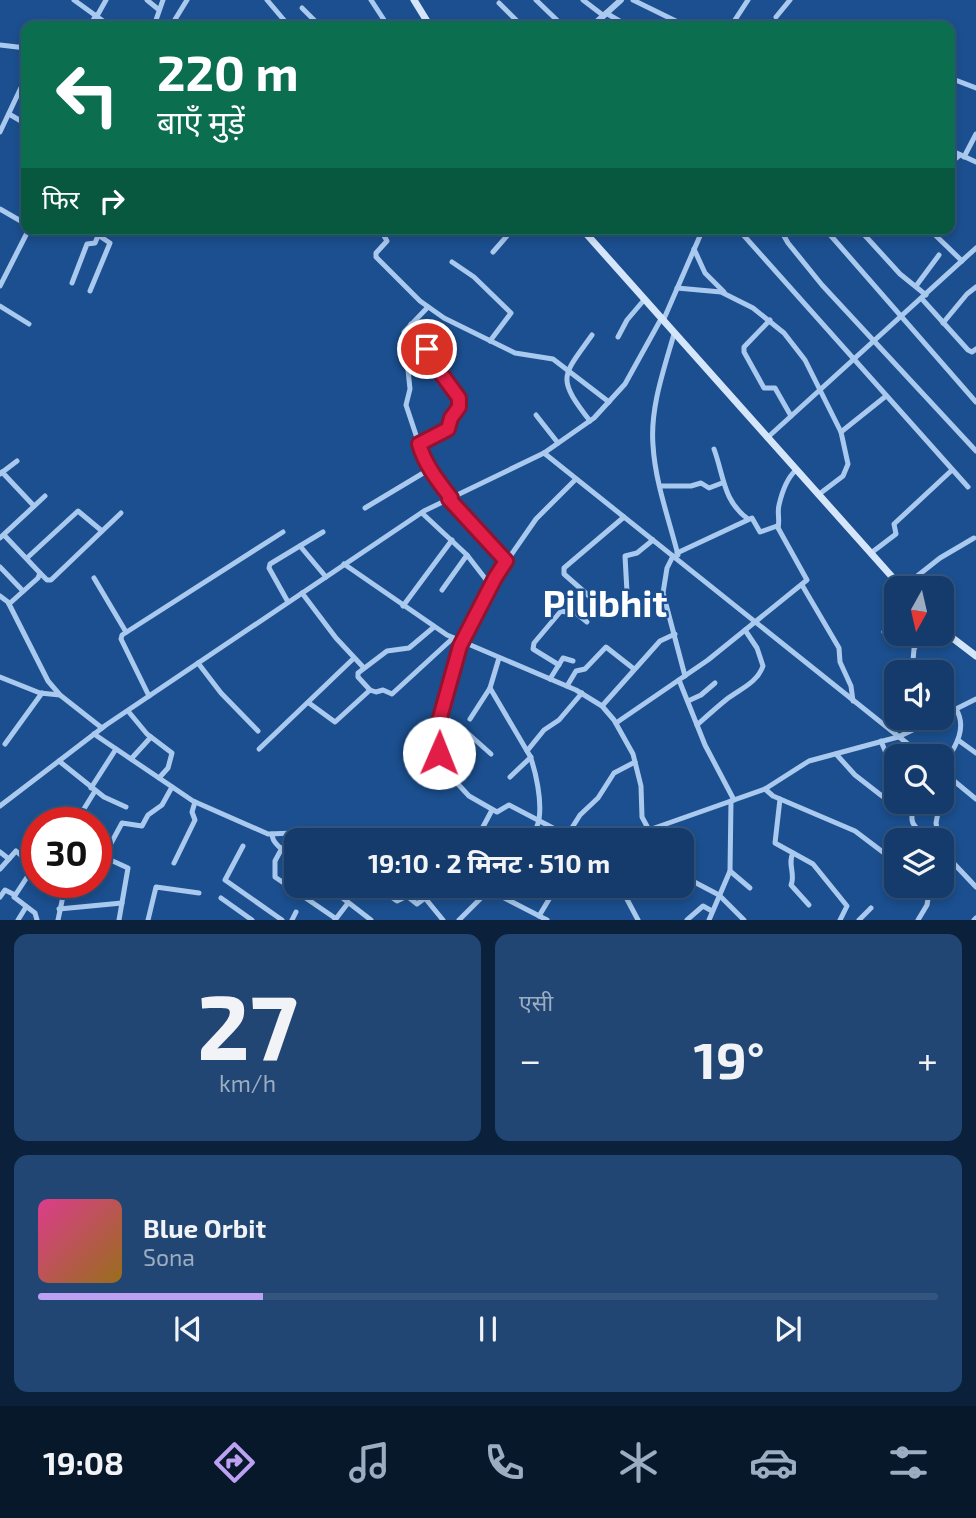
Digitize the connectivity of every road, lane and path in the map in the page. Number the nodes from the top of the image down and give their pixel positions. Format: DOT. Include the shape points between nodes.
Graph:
graph roads {
  1 [pos="74,0"];
  2 [pos="106,0"];
  3 [pos="147,0"];
  4 [pos="163,0"];
  5 [pos="187,0"];
  6 [pos="267,0"];
  7 [pos="371,0"];
  8 [pos="414,0"];
  9 [pos="536,0"];
  10 [pos="583,0"];
  11 [pos="621,0"];
  12 [pos="633,0"];
  13 [pos="748,0"];
  14 [pos="790,0"];
  15 [pos="499,3"];
  16 [pos="302,8"];
  17 [pos="158,9"];
  18 [pos="605,14"];
  19 [pos="97,16"];
  20 [pos="776,17"];
  21 [pos="94,21"];
  22 [pos="104,21"];
  23 [pos="156,21"];
  24 [pos="174,21"];
  25 [pos="285,21"];
  26 [pos="315,21"];
  27 [pos="385,21"];
  28 [pos="427,21"];
  29 [pos="515,21"];
  30 [pos="557,21"];
  31 [pos="597,21"];
  32 [pos="618,21"];
  33 [pos="676,21"];
  34 [pos="734,21"];
  35 [pos="0,45"];
  36 [pos="21,47"];
  37 [pos="955,80"];
  38 [pos="976,88"];
  39 [pos="21,91"];
  40 [pos="9,114"];
  41 [pos="21,121"];
  42 [pos="0,132"];
  43 [pos="976,134"];
  44 [pos="955,152"];
  45 [pos="962,156"];
  46 [pos="955,160"];
  47 [pos="976,162"];
  48 [pos="0,209"];
  49 [pos="21,221"];
  50 [pos="26,235"];
  51 [pos="98,235"];
  52 [pos="102,235"];
  53 [pos="384,235"];
  54 [pos="508,235"];
  55 [pos="587,235"];
  56 [pos="701,235"];
  57 [pos="743,235"];
  58 [pos="783,235"];
  59 [pos="830,235"];
  60 [pos="864,235"];
  61 [pos="935,235"];
  62 [pos="976,248"];
  63 [pos="694,249"];
  64 [pos="493,252"];
  65 [pos="939,255"];
  66 [pos="962,261"];
  67 [pos="452,262"];
  68 [pos="72,283"];
  69 [pos="0,286"];
  70 [pos="916,286"];
  71 [pos="976,287"];
  72 [pos="677,288"];
  73 [pos="90,291"];
  74 [pos="727,294"];
  75 [pos="924,297"];
  76 [pos="644,300"];
  77 [pos="0,306"];
  78 [pos="428,307"];
  79 [pos="902,317"];
  80 [pos="662,320"];
  81 [pos="770,320"];
  82 [pos="943,323"];
  83 [pos="29,324"];
  84 [pos="411,324"];
  85 [pos="674,334"];
  86 [pos="592,335"];
  87 [pos="618,337"];
  88 [pos="490,341"];
  89 [pos="874,342"];
  90 [pos="976,349"];
  91 [pos="854,360"];
  92 [pos="568,370"];
  93 [pos="820,390"];
  94 [pos="886,396"];
  95 [pos="976,401"];
  96 [pos="608,402"];
  97 [pos="536,415"];
  98 [pos="791,416"];
  99 [pos="590,421"];
  100 [pos="841,432"];
  101 [pos="767,438"];
  102 [pos="558,443"];
  103 [pos="419,444"];
  104 [pos="714,449"];
  105 [pos="976,452"];
  106 [pos="544,453"];
  107 [pos="17,461"];
  108 [pos="429,468"];
  109 [pos="796,470"];
  110 [pos="952,470"];
  111 [pos="1,473"];
  112 [pos="576,479"];
  113 [pos="722,483"];
  114 [pos="661,486"];
  115 [pos="968,487"];
  116 [pos="818,495"];
  117 [pos="45,496"];
  118 [pos="450,498"];
  119 [pos="34,506"];
  120 [pos="365,508"];
  121 [pos="121,513"];
  122 [pos="422,513"];
  123 [pos="624,517"];
  124 [pos="748,519"];
  125 [pos="778,528"];
  126 [pos="102,531"];
  127 [pos="283,532"];
  128 [pos="323,532"];
  129 [pos="2,537"];
  130 [pos="974,538"];
  131 [pos="452,540"];
  132 [pos="653,540"];
  133 [pos="300,546"];
  134 [pos="871,553"];
  135 [pos="675,554"];
  136 [pos="467,555"];
  137 [pos="27,558"];
  138 [pos="506,561"];
  139 [pos="344,564"];
  140 [pos="0,566"];
  141 [pos="40,573"];
  142 [pos="891,576"];
  143 [pos="917,576"];
  144 [pos="326,577"];
  145 [pos="94,578"];
  146 [pos="802,585"];
  147 [pos="491,586"];
  148 [pos="442,590"];
  149 [pos="23,591"];
  150 [pos="627,592"];
  151 [pos="302,593"];
  152 [pos="0,596"];
  153 [pos="589,596"];
  154 [pos="288,603"];
  155 [pos="9,604"];
  156 [pos="403,606"];
  157 [pos="587,622"];
  158 [pos="756,622"];
  159 [pos="433,627"];
  160 [pos="745,630"];
  161 [pos="126,632"];
  162 [pos="675,634"];
  163 [pos="453,638"];
  164 [pos="954,639"];
  165 [pos="462,642"];
  166 [pos="976,655"];
  167 [pos="354,658"];
  168 [pos="499,659"];
  169 [pos="573,661"];
  170 [pos="198,663"];
  171 [pos="559,665"];
  172 [pos="364,668"];
  173 [pos="635,669"];
  174 [pos="0,677"];
  175 [pos="682,678"];
  176 [pos="550,679"];
  177 [pos="715,682"];
  178 [pos="567,686"];
  179 [pos="490,688"];
  180 [pos="370,690"];
  181 [pos="42,693"];
  182 [pos="582,693"];
  183 [pos="60,695"];
  184 [pos="149,696"];
  185 [pos="975,700"];
  186 [pos="688,701"];
  187 [pos="853,701"];
  188 [pos="309,703"];
  189 [pos="602,706"];
  190 [pos="956,709"];
  191 [pos="128,710"];
  192 [pos="441,715"];
  193 [pos="470,719"];
  194 [pos="616,723"];
  195 [pos="697,725"];
  196 [pos="102,728"];
  197 [pos="912,730"];
  198 [pos="258,731"];
  199 [pos="94,734"];
  200 [pos="150,737"];
  201 [pos="898,737"];
  202 [pos="958,740"];
  203 [pos="881,741"];
  204 [pos="5,744"];
  205 [pos="907,744"];
  206 [pos="884,748"];
  207 [pos="116,749"];
  208 [pos="259,749"];
  209 [pos="954,749"];
  210 [pos="527,751"];
  211 [pos="976,753"];
  212 [pos="491,754"];
  213 [pos="836,754"];
  214 [pos="531,757"];
  215 [pos="131,759"];
  216 [pos="58,761"];
  217 [pos="635,762"];
  218 [pos="510,777"];
  219 [pos="159,778"];
  220 [pos="954,781"];
  221 [pos="172,787"];
  222 [pos="93,789"];
  223 [pos="765,789"];
  224 [pos="882,796"];
  225 [pos="780,799"];
  226 [pos="976,799"];
  227 [pos="732,800"];
  228 [pos="195,802"];
  229 [pos="0,806"];
  230 [pos="84,807"];
  231 [pos="126,807"];
  232 [pos="492,810"];
  233 [pos="539,820"];
  234 [pos="482,828"];
  235 [pos="535,828"];
  236 [pos="556,828"];
  237 [pos="572,828"];
  238 [pos="648,828"];
  239 [pos="655,828"];
  240 [pos="271,834"];
  241 [pos="284,834"];
  242 [pos="112,842"];
  243 [pos="243,846"];
  244 [pos="282,848"];
  245 [pos="0,852"];
  246 [pos="793,853"];
  247 [pos="884,853"];
  248 [pos="21,854"];
  249 [pos="9,859"];
  250 [pos="112,861"];
  251 [pos="174,863"];
  252 [pos="954,864"];
  253 [pos="0,869"];
  254 [pos="730,871"];
  255 [pos="974,878"];
  256 [pos="694,882"];
  257 [pos="21,886"];
  258 [pos="976,887"];
  259 [pos="750,888"];
  260 [pos="199,893"];
  261 [pos="15,895"];
  262 [pos="719,895"];
  263 [pos="0,897"];
  264 [pos="62,898"];
  265 [pos="220,898"];
  266 [pos="342,898"];
  267 [pos="409,898"];
  268 [pos="425,898"];
  269 [pos="425,898"];
  270 [pos="481,898"];
  271 [pos="508,898"];
  272 [pos="550,898"];
  273 [pos="627,898"];
  274 [pos="928,898"];
  275 [pos="122,903"];
  276 [pos="348,903"];
  277 [pos="808,905"];
  278 [pos="26,906"];
  279 [pos="871,908"];
  280 [pos="59,909"];
  281 [pos="712,911"];
  282 [pos="296,912"];
  283 [pos="539,916"];
  284 [pos="18,919"];
  285 [pos="37,919"];
  286 [pos="58,919"];
  287 [pos="119,919"];
  288 [pos="148,919"];
  289 [pos="156,919"];
  290 [pos="253,919"];
  291 [pos="282,919"];
  292 [pos="292,919"];
  293 [pos="335,919"];
  294 [pos="371,919"];
  295 [pos="443,919"];
  296 [pos="459,919"];
  297 [pos="547,919"];
  298 [pos="638,919"];
  299 [pos="687,919"];
  300 [pos="709,919"];
  301 [pos="744,919"];
  302 [pos="838,919"];
  303 [pos="859,919"];
  304 [pos="918,919"];
  1 -- 19 [label="street"];
  2 -- 19 [label="street"];
  3 -- 17 [label="street"];
  4 -- 17 [label="street"];
  5 -- 24 [label="street"];
  6 -- 25 [label="street"];
  7 -- 27 [label="street"];
  8 -- 28 [label="main road"];
  9 -- 30 [label="street"];
  10 -- 18 [label="street"];
  11 -- 18 [label="street"];
  12 -- 33 [label="street"];
  13 -- 34 [label="street"];
  14 -- 20 [label="street"];
  15 -- 29 [label="street"];
  16 -- 26 [label="street"];
  17 -- 23 [label="street"];
  18 -- 31 [label="street"];
  18 -- 32 [label="street"];
  19 -- 21 [label="street"];
  19 -- 22 [label="street"];
  35 -- 36 [label="street"];
  37 -- 38 [label="street"];
  39 -- 40 [label="street"];
  40 -- 41 [label="street"];
  40 -- 42 [label="street"];
  43 -- 45 [label="street"];
  44 -- 45 [label="street"];
  45 -- 46 [label="street"];
  45 -- 47 [label="street"];
  48 -- 49 [label="street"];
  50 -- 69 [label="street"];
  51 -- 68 [label="street" via="95,243 87,244"];
  52 -- 73 [label="street" via="110,243"];
  53 -- 78 [label="street" via="387,241 376,257"];
  54 -- 64 [label="street"];
  55 -- 76 [label="main road"];
  56 -- 63 [label="street"];
  57 -- 91 [label="street"];
  58 -- 89 [label="street"];
  59 -- 79 [label="street"];
  60 -- 70 [label="street"];
  61 -- 66 [label="street"];
  62 -- 66 [label="street"];
  63 -- 72 [label="street"];
  63 -- 74 [label="street" via="705,273"];
  65 -- 70 [label="street"];
  66 -- 75 [label="street"];
  67 -- 88 [label="street" via="510,311"];
  70 -- 75 [label="street"];
  71 -- 82 [label="street"];
  72 -- 74 [label="street"];
  72 -- 80 [label="street"];
  74 -- 81 [label="street"];
  75 -- 79 [label="street"];
  75 -- 82 [label="street"];
  76 -- 80 [label="main road"];
  76 -- 87 [label="street"];
  77 -- 83 [label="street"];
  78 -- 84 [label="street"];
  78 -- 88 [label="street"];
  79 -- 89 [label="street"];
  79 -- 95 [label="street"];
  80 -- 85 [label="main road"];
  80 -- 96 [label="street" via="625,384"];
  81 -- 93 [label="street" via="805,360"];
  81 -- 98 [label="street" via="744,352 764,388 775,388"];
  82 -- 90 [label="street" via="968,350"];
  84 -- 103 [label="street" via="404,332 411,358 406,405"];
  84 -- 103 [label="street" via="459,401 448,429"];
  85 -- 101 [label="main road"];
  85 -- 114 [label="street" via="653,422 652,443"];
  86 -- 92 [label="street"];
  88 -- 92 [label="street" via="515,353 551,359"];
  89 -- 91 [label="street"];
  89 -- 105 [label="street"];
  91 -- 93 [label="street"];
  91 -- 94 [label="street"];
  92 -- 96 [label="street"];
  92 -- 99 [label="street" via="568,391"];
  93 -- 98 [label="street"];
  93 -- 100 [label="street"];
  94 -- 100 [label="street"];
  94 -- 110 [label="street"];
  96 -- 99 [label="street"];
  97 -- 102 [label="street"];
  98 -- 101 [label="street"];
  99 -- 102 [label="street"];
  100 -- 116 [label="street" via="846,472"];
  101 -- 109 [label="main road"];
  102 -- 106 [label="street"];
  103 -- 108 [label="street"];
  104 -- 113 [label="street"];
  106 -- 112 [label="street"];
  106 -- 118 [label="street"];
  107 -- 111 [label="street"];
  108 -- 118 [label="street"];
  108 -- 120 [label="street"];
  109 -- 116 [label="main road"];
  109 -- 125 [label="street" via="787,479"];
  110 -- 115 [label="street"];
  110 -- 134 [label="street" via="894,524 896,534"];
  111 -- 119 [label="street"];
  112 -- 123 [label="street"];
  112 -- 138 [label="street" via="536,519"];
  113 -- 114 [label="street" via="709,488 701,483"];
  113 -- 124 [label="street" via="733,506"];
  114 -- 135 [label="street"];
  116 -- 134 [label="main road"];
  117 -- 119 [label="street"];
  118 -- 122 [label="street"];
  118 -- 138 [label="street"];
  119 -- 129 [label="street"];
  121 -- 126 [label="street"];
  122 -- 131 [label="street"];
  122 -- 139 [label="street"];
  123 -- 132 [label="street"];
  123 -- 153 [label="street" via="564,568 564,574"];
  124 -- 125 [label="street" via="754,520 760,531"];
  124 -- 135 [label="street"];
  125 -- 146 [label="street" via="807,575"];
  126 -- 137 [label="street" via="78,511"];
  126 -- 141 [label="street" via="51,580"];
  127 -- 161 [label="street"];
  128 -- 133 [label="street"];
  129 -- 137 [label="street"];
  130 -- 143 [label="street"];
  131 -- 136 [label="street"];
  131 -- 156 [label="street"];
  132 -- 135 [label="street"];
  132 -- 150 [label="street" via="641,551 625,555"];
  133 -- 144 [label="street"];
  133 -- 154 [label="street" via="269,566"];
  134 -- 142 [label="main road"];
  135 -- 158 [label="street"];
  135 -- 162 [label="street" via="667,568 663,593"];
  136 -- 147 [label="street"];
  136 -- 148 [label="street"];
  137 -- 141 [label="street"];
  138 -- 147 [label="street"];
  139 -- 144 [label="street"];
  139 -- 156 [label="street"];
  140 -- 149 [label="street"];
  141 -- 149 [label="street"];
  144 -- 151 [label="street"];
  145 -- 161 [label="street"];
  146 -- 158 [label="street"];
  146 -- 187 [label="street" via="839,648"];
  147 -- 165 [label="street"];
  149 -- 155 [label="street"];
  151 -- 154 [label="street"];
  151 -- 167 [label="street"];
  152 -- 155 [label="street"];
  154 -- 170 [label="street"];
  155 -- 183 [label="street" via="48,681"];
  156 -- 159 [label="street"];
  157 -- 171 [label="street" via="570,608 562,610 534,643 533,649"];
  158 -- 160 [label="street"];
  158 -- 187 [label="street"];
  159 -- 163 [label="street"];
  159 -- 172 [label="street" via="409,648 387,651"];
  160 -- 175 [label="street"];
  160 -- 195 [label="street" via="757,648 761,672"];
  161 -- 184 [label="street" via="121,639"];
  162 -- 173 [label="street" via="660,641"];
  162 -- 175 [label="street"];
  163 -- 165 [label="street"];
  163 -- 180 [label="street" via="391,694"];
  164 -- 166 [label="main road"];
  165 -- 168 [label="street"];
  165 -- 192 [label="street"];
  167 -- 172 [label="street"];
  167 -- 188 [label="street"];
  168 -- 176 [label="street"];
  168 -- 179 [label="street"];
  169 -- 171 [label="street" via="564,658"];
  170 -- 184 [label="street"];
  170 -- 198 [label="street"];
  171 -- 176 [label="street"];
  172 -- 180 [label="street" via="358,677"];
  173 -- 178 [label="street" via="606,647 585,669 576,671"];
  173 -- 189 [label="street"];
  174 -- 181 [label="street"];
  175 -- 186 [label="street"];
  175 -- 194 [label="street"];
  176 -- 178 [label="street"];
  177 -- 186 [label="street"];
  178 -- 182 [label="street"];
  179 -- 193 [label="street"];
  179 -- 210 [label="street"];
  180 -- 188 [label="street" via="335,722"];
  181 -- 183 [label="street"];
  181 -- 204 [label="street"];
  182 -- 189 [label="street"];
  182 -- 210 [label="street"];
  183 -- 196 [label="street"];
  184 -- 191 [label="street"];
  185 -- 190 [label="street"];
  186 -- 195 [label="street"];
  187 -- 201 [label="street"];
  188 -- 208 [label="street"];
  189 -- 194 [label="street"];
  190 -- 202 [label="street" via="961,720"];
  191 -- 196 [label="street"];
  191 -- 200 [label="street"];
  192 -- 212 [label="street"];
  192 -- 232 [label="street" via="434,739 443,768 469,796"];
  194 -- 217 [label="street"];
  195 -- 227 [label="street"];
  196 -- 199 [label="street"];
  197 -- 201 [label="street"];
  199 -- 207 [label="street"];
  199 -- 216 [label="street"];
  200 -- 215 [label="street"];
  200 -- 219 [label="street" via="172,753"];
  201 -- 203 [label="street"];
  201 -- 205 [label="street"];
  202 -- 209 [label="street"];
  202 -- 211 [label="street"];
  203 -- 206 [label="street"];
  203 -- 213 [label="street"];
  207 -- 215 [label="street"];
  207 -- 222 [label="street"];
  210 -- 214 [label="street"];
  213 -- 223 [label="street" via="809,761"];
  213 -- 224 [label="street"];
  214 -- 218 [label="street"];
  214 -- 233 [label="street"];
  215 -- 219 [label="street"];
  216 -- 222 [label="street"];
  216 -- 229 [label="street"];
  217 -- 237 [label="street" via="614,773"];
  217 -- 238 [label="street" via="642,817"];
  219 -- 221 [label="street"];
  220 -- 226 [label="street"];
  221 -- 228 [label="street"];
  221 -- 242 [label="street" via="142,826 122,823"];
  222 -- 230 [label="street"];
  222 -- 231 [label="street"];
  223 -- 225 [label="street"];
  223 -- 227 [label="street"];
  225 -- 246 [label="street" via="774,840"];
  225 -- 247 [label="street" via="855,831"];
  227 -- 239 [label="street"];
  227 -- 254 [label="street"];
  228 -- 240 [label="street"];
  228 -- 251 [label="street" via="195,820"];
  232 -- 233 [label="street" via="499,812 509,805"];
  232 -- 234 [label="street"];
  233 -- 235 [label="street"];
  233 -- 236 [label="street"];
  240 -- 241 [label="street"];
  240 -- 244 [label="street"];
  243 -- 291 [label="street" via="225,880"];
  244 -- 293 [label="street" via="275,861 275,877"];
  245 -- 249 [label="street"];
  246 -- 277 [label="street" via="792,885"];
  246 -- 302 [label="street" via="817,868 847,906"];
  248 -- 249 [label="street" via="16,851"];
  249 -- 253 [label="street"];
  250 -- 275 [label="street" via="128,868"];
  252 -- 255 [label="street"];
  254 -- 259 [label="street"];
  254 -- 262 [label="street"];
  255 -- 258 [label="street"];
  256 -- 262 [label="street"];
  257 -- 261 [label="street"];
  260 -- 288 [label="street" via="156,887"];
  261 -- 263 [label="street" via="5,890"];
  261 -- 278 [label="street"];
  262 -- 281 [label="street"];
  262 -- 301 [label="street"];
  264 -- 280 [label="street"];
  265 -- 290 [label="street"];
  266 -- 276 [label="street"];
  267 -- 269 [label="street" via="417,904"];
  268 -- 295 [label="street"];
  270 -- 296 [label="street"];
  271 -- 283 [label="street"];
  272 -- 283 [label="street"];
  273 -- 298 [label="street"];
  274 -- 304 [label="street"];
  275 -- 280 [label="street"];
  275 -- 287 [label="street"];
  276 -- 293 [label="street"];
  276 -- 294 [label="street"];
  278 -- 284 [label="street"];
  278 -- 285 [label="street"];
  279 -- 303 [label="street"];
  280 -- 286 [label="street"];
  281 -- 299 [label="street" via="703,906"];
  281 -- 300 [label="street"];
  282 -- 292 [label="street"];
  283 -- 297 [label="street"];
  288 -- 289 [label="street"];
}
